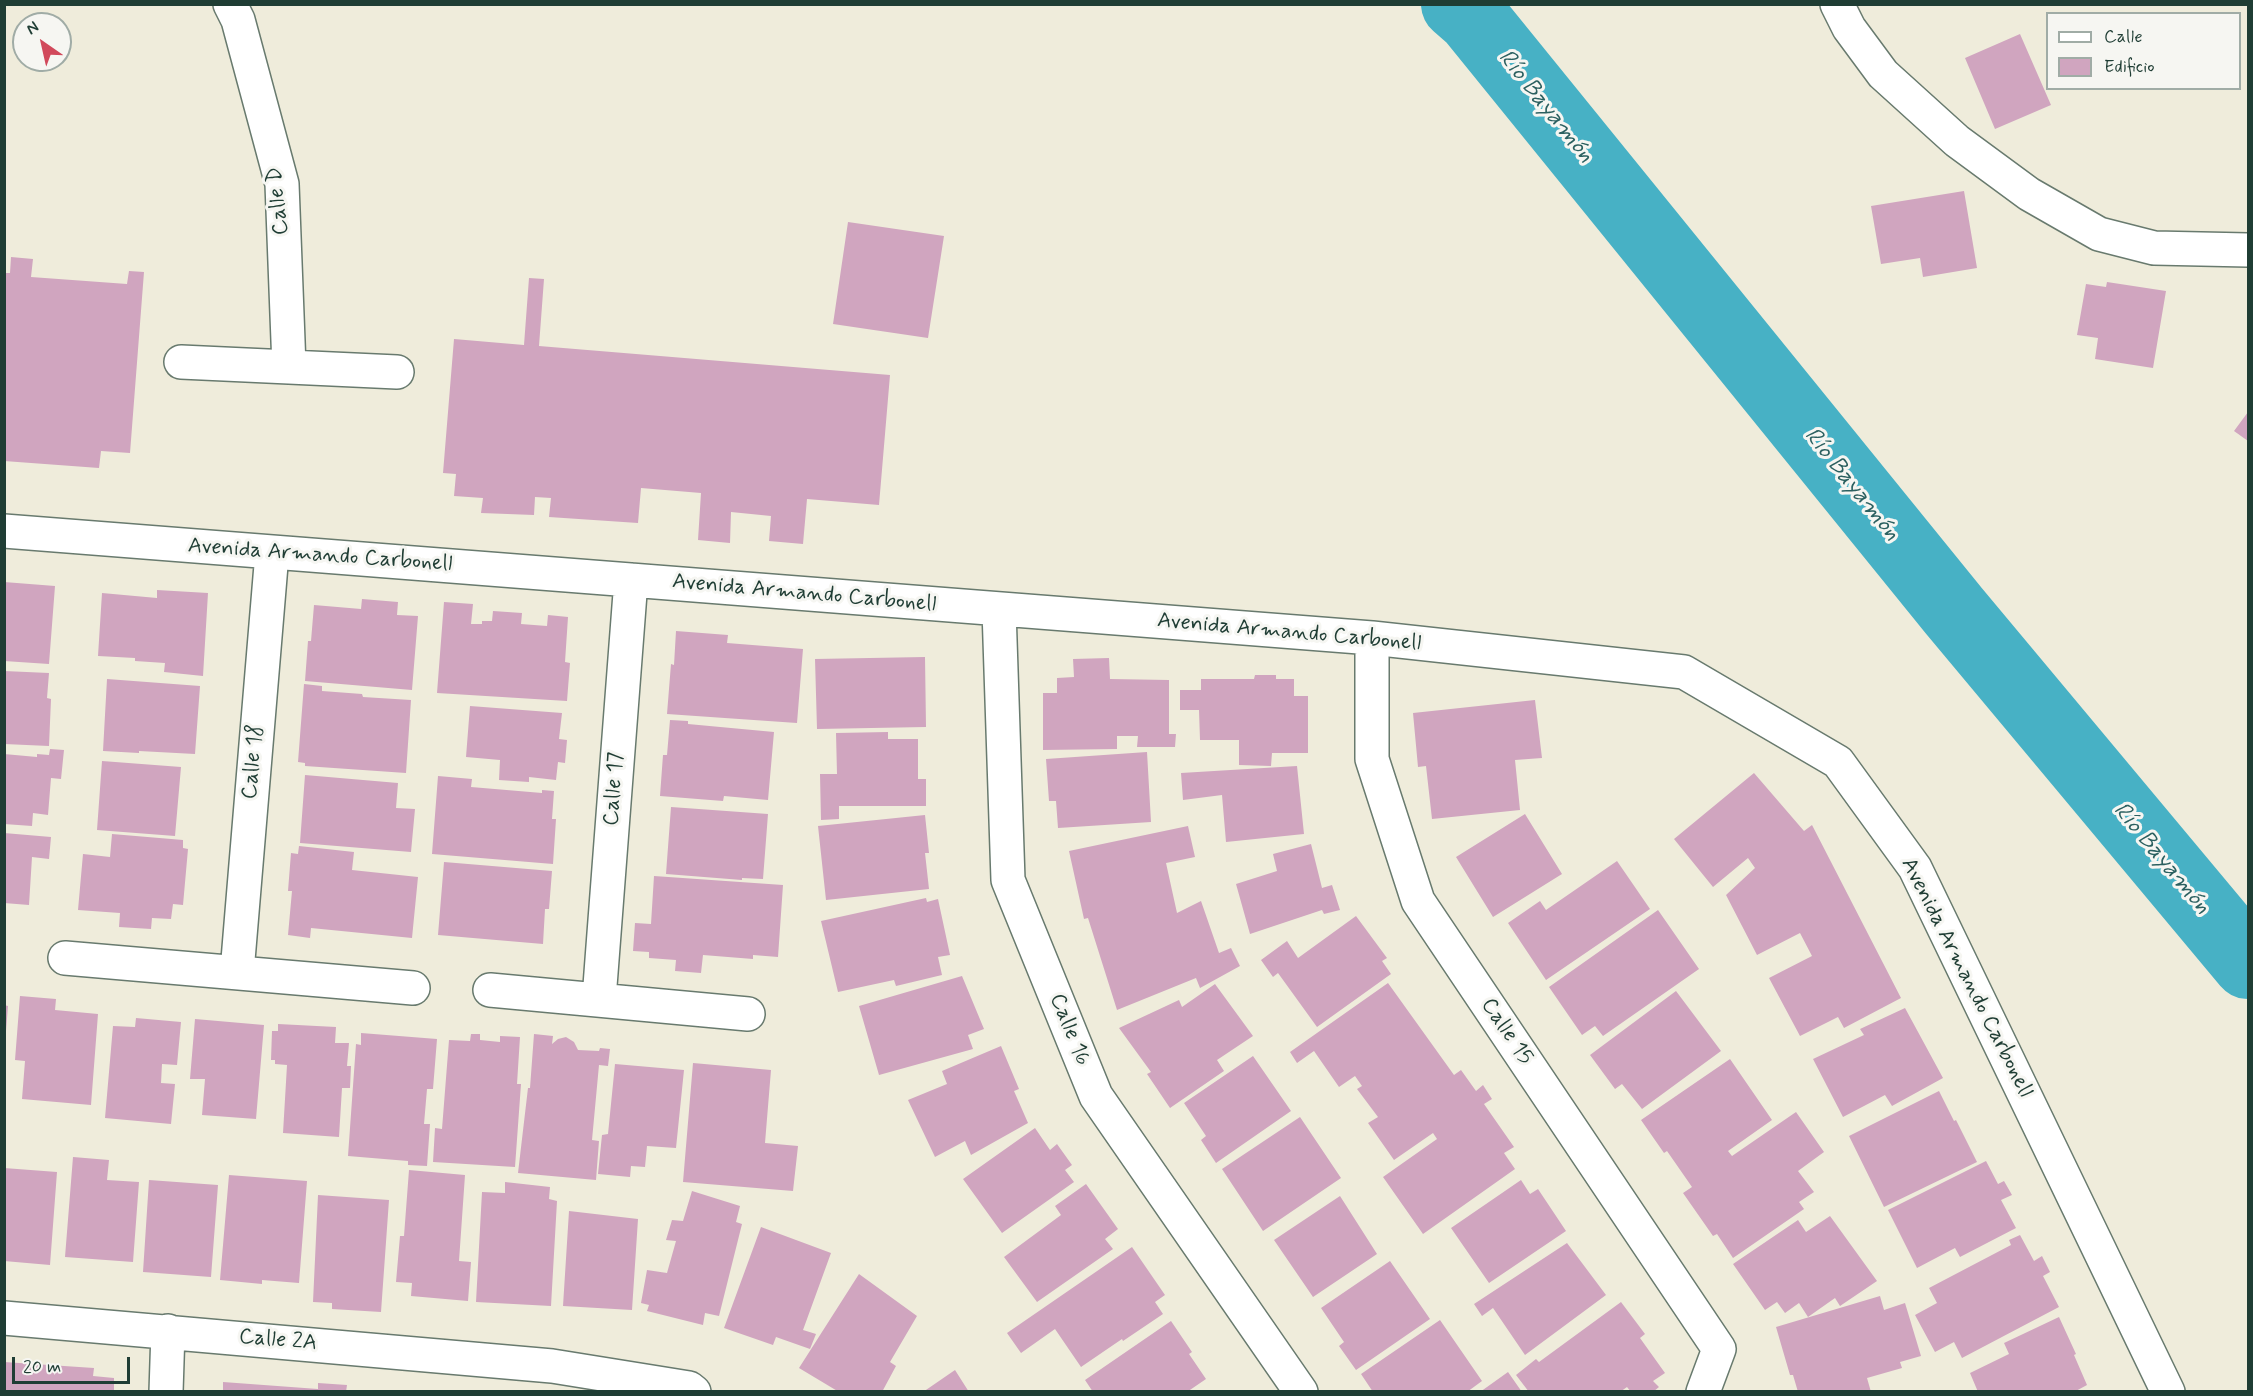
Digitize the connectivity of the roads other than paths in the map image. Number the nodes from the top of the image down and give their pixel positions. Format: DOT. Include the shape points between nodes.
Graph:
graph roads {
  1 [pos="230,4"];
  2 [pos="1836,4"];
  3 [pos="2248,250"];
  4 [pos="181,362"];
  5 [pos="289,368"];
  6 [pos="397,372"];
  7 [pos="4,531"];
  8 [pos="272,553"];
  9 [pos="632,580"];
  10 [pos="999,610"];
  11 [pos="1372,638"];
  12 [pos="65,958"];
  13 [pos="237,972"];
  14 [pos="413,987"];
  15 [pos="490,990"];
  16 [pos="599,999"];
  17 [pos="748,1014"];
  18 [pos="4,1318"];
  19 [pos="168,1331"];
  20 [pos="550,1379"];
  21 [pos="166,1392"];
  22 [pos="694,1392"];
  23 [pos="1301,1392"];
  24 [pos="1703,1392"];
  25 [pos="2168,1392"];
  1 -- 5 [label="street, Calle D" via="238,20 282,184"];
  2 -- 3 [label="street" via="1883,74 1957,141 2029,194 2110,237 2154,248"];
  4 -- 5 [label="street"];
  5 -- 6 [label="street"];
  7 -- 8 [label="street, Avenida Armando Carbonell"];
  8 -- 9 [label="street, Avenida Armando Carbonell"];
  8 -- 13 [label="street, Calle 18"];
  9 -- 10 [label="street, Avenida Armando Carbonell"];
  9 -- 16 [label="street, Calle 17"];
  10 -- 11 [label="street, Avenida Armando Carbonell"];
  10 -- 23 [label="street, Calle 16" via="1008,880 1096,1096"];
  11 -- 24 [label="street, Calle 15" via="1372,759 1418,901 1719,1349"];
  11 -- 25 [label="street, Avenida Armando Carbonell" via="1684,672 1838,762 1915,868"];
  12 -- 13 [label="street"];
  13 -- 14 [label="street"];
  15 -- 16 [label="street"];
  16 -- 17 [label="street"];
  18 -- 19 [label="street, Calle 2A"];
  19 -- 20 [label="street, Calle 2A"];
  19 -- 21 [label="street"];
  20 -- 22 [label="street, Calle 2A" via="689,1388"];
}
